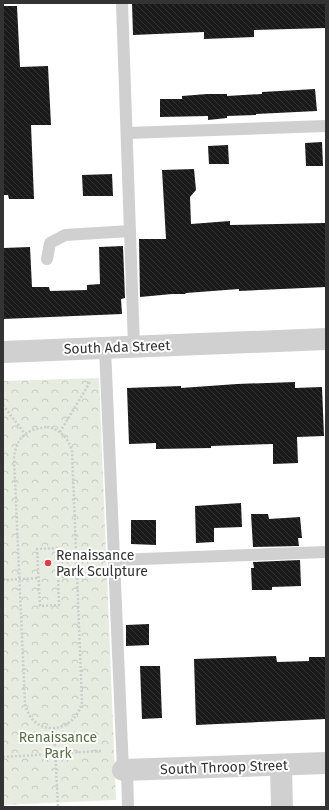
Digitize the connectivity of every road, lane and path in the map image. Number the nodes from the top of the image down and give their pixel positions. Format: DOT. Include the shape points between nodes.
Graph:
graph roads {
  1 [pos="122,3"];
  2 [pos="326,126"];
  3 [pos="127,133"];
  4 [pos="130,231"];
  5 [pos="47,259"];
  6 [pos="326,339"];
  7 [pos="134,346"];
  8 [pos="105,348"];
  9 [pos="3,352"];
  10 [pos="92,378"];
  11 [pos="3,405"];
  12 [pos="60,432"];
  13 [pos="25,434"];
  14 [pos="326,552"];
  15 [pos="114,560"];
  16 [pos="77,576"];
  17 [pos="58,577"];
  18 [pos="39,578"];
  19 [pos="20,579"];
  20 [pos="3,580"];
  21 [pos="54,728"];
  22 [pos="101,752"];
  23 [pos="56,754"];
  24 [pos="3,757"];
  25 [pos="326,763"];
  26 [pos="281,766"];
  27 [pos="125,770"];
  28 [pos="58,807"];
  29 [pos="128,807"];
  30 [pos="282,807"];
  1 -- 3 [label="lane"];
  2 -- 3 [label="lane"];
  3 -- 4 [label="lane"];
  4 -- 5 [label="lane" via="65,235 50,243"];
  4 -- 7 [label="lane"];
  6 -- 7 [label="street, South Ada Street"];
  7 -- 8 [label="street, South Ada Street"];
  8 -- 9 [label="street, South Ada Street"];
  8 -- 15 [label="lane"];
  10 -- 12 [label="path"];
  11 -- 13 [label="path"];
  12 -- 13 [label="path" via="47,427 32,429"];
  12 -- 16 [label="path" via="72,450"];
  13 -- 19 [label="path" via="16,445 14,458"];
  14 -- 15 [label="lane"];
  15 -- 27 [label="lane"];
  16 -- 17 [label="path"];
  16 -- 21 [label="path" via="82,702 80,710 72,720"];
  17 -- 18 [label="path" via="59,605 40,606"];
  17 -- 18 [label="path" via="57,548 37,549"];
  18 -- 19 [label="path"];
  19 -- 20 [label="path"];
  19 -- 21 [label="path" via="27,712 40,726"];
  21 -- 23 [label="path"];
  22 -- 23 [label="path"];
  23 -- 24 [label="path"];
  23 -- 28 [label="path"];
  25 -- 26 [label="street, South Throop Street"];
  26 -- 27 [label="street, South Throop Street"];
  26 -- 30 [label="street"];
  27 -- 29 [label="lane"];
}
